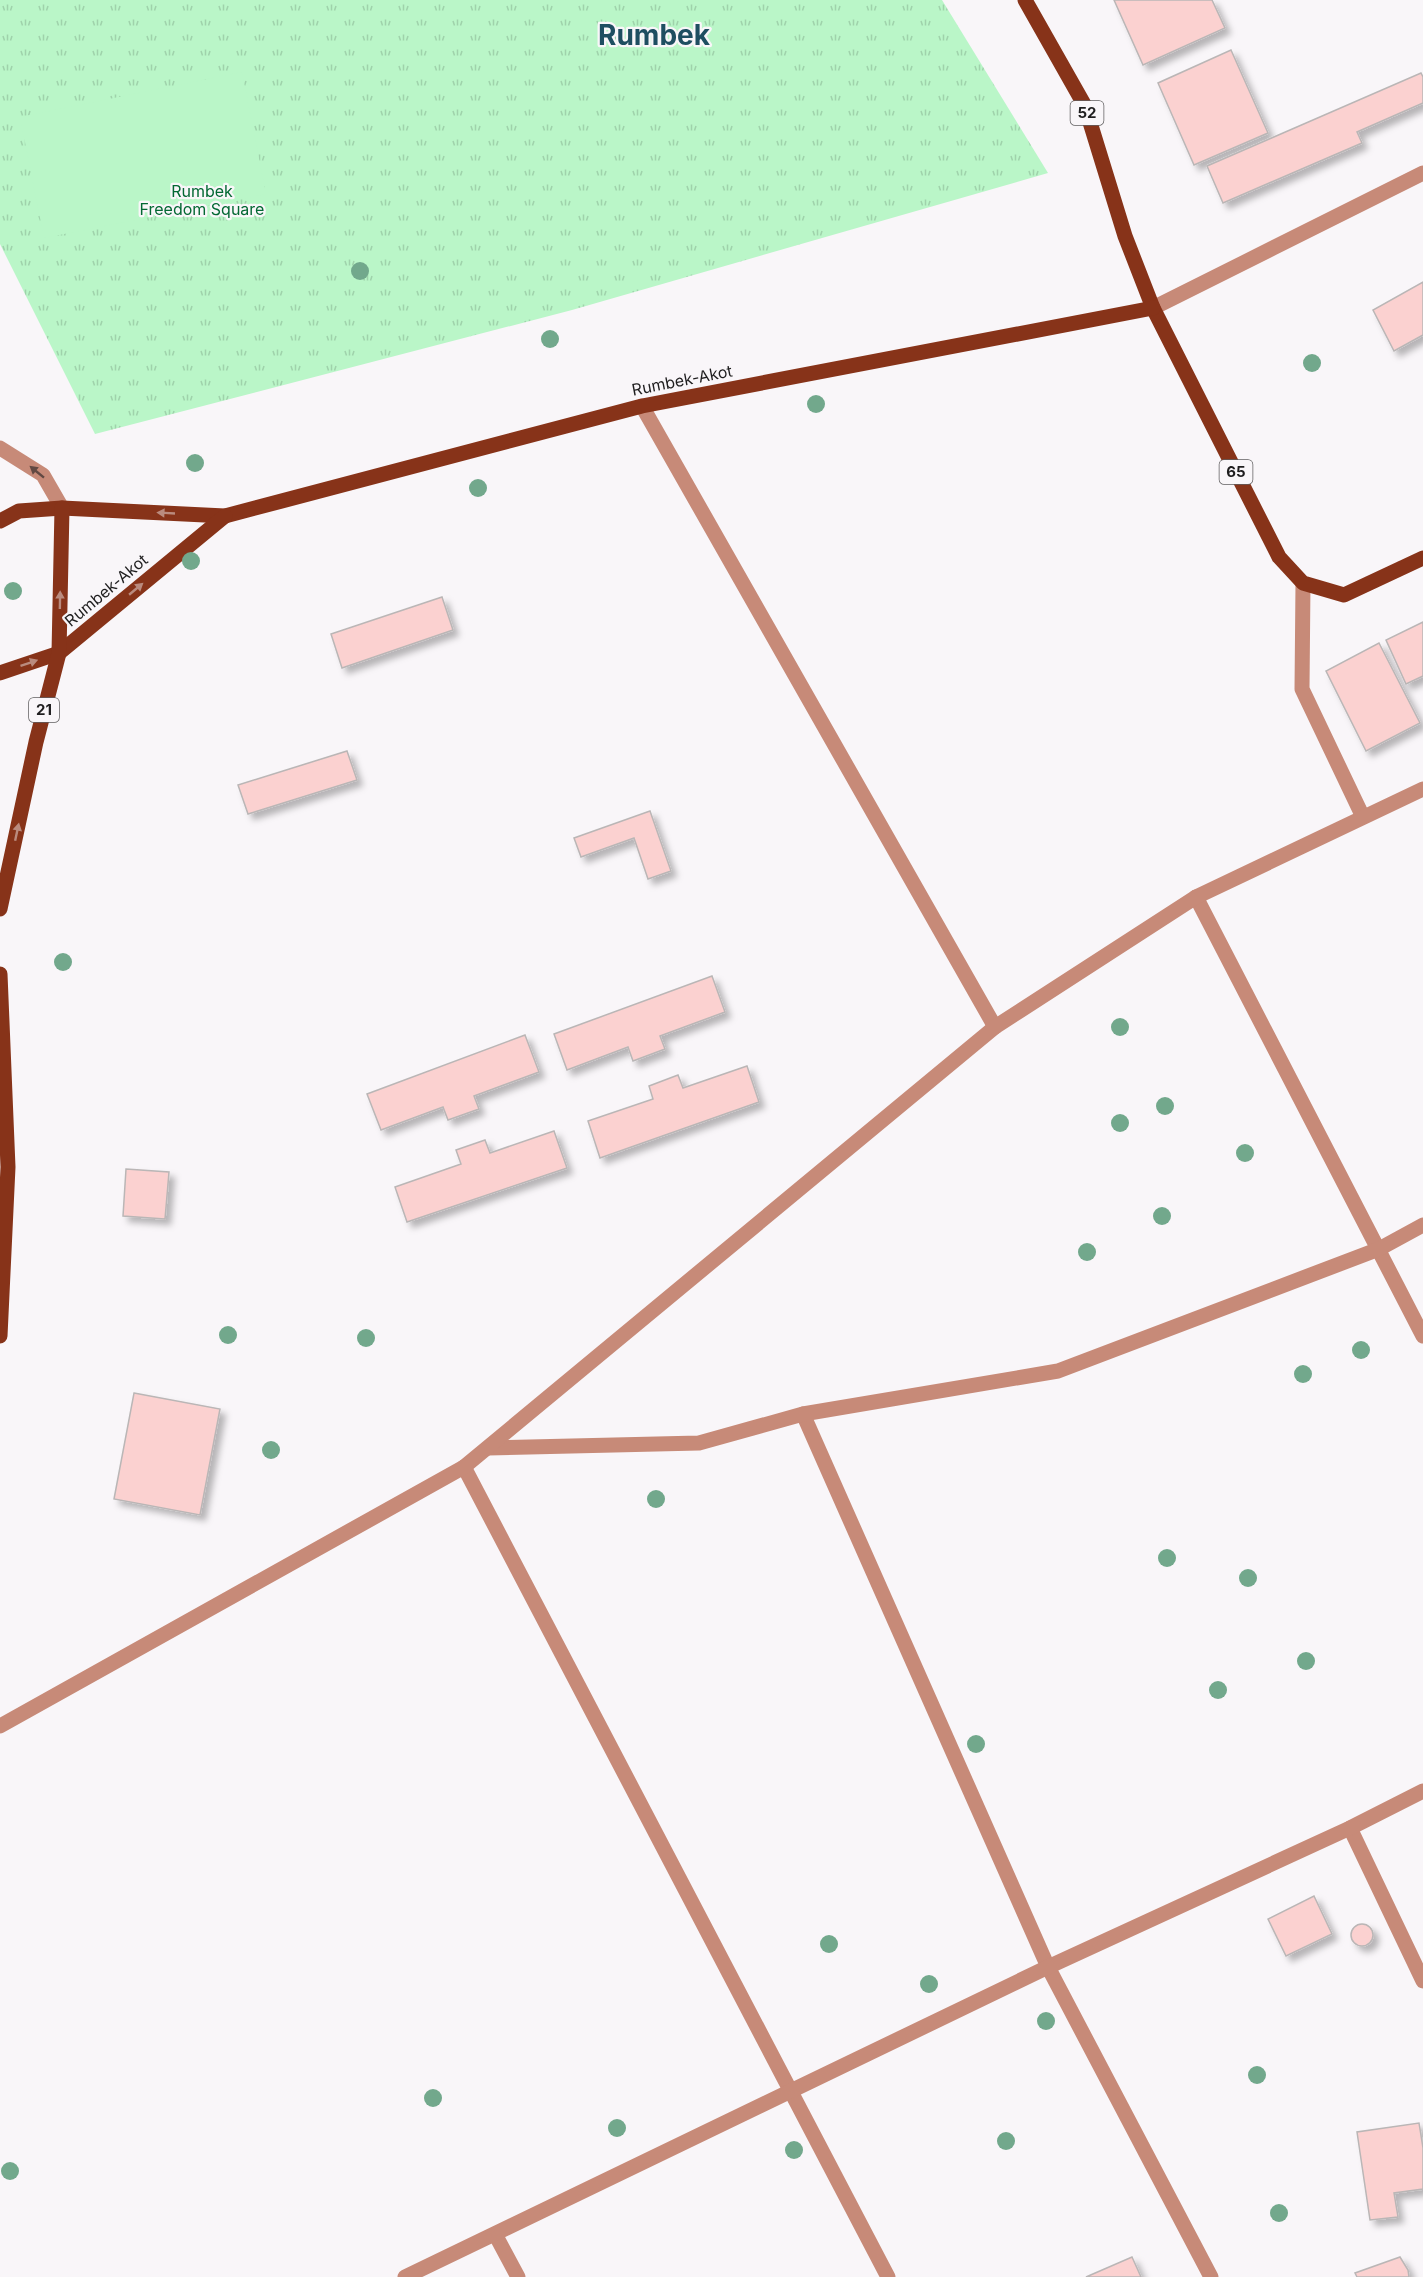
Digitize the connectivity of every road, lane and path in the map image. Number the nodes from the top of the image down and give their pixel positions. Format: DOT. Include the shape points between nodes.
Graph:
graph roads {
  1 [pos="1025,0"];
  2 [pos="1423,173"];
  3 [pos="1125,236"];
  4 [pos="1153,308"];
  5 [pos="642,406"];
  6 [pos="0,448"];
  7 [pos="62,508"];
  8 [pos="225,516"];
  9 [pos="0,521"];
  10 [pos="1423,558"];
  11 [pos="1303,583"];
  12 [pos="59,653"];
  13 [pos="0,673"];
  14 [pos="1423,789"];
  15 [pos="1363,818"];
  16 [pos="1196,897"];
  17 [pos="0,909"];
  18 [pos="0,974"];
  19 [pos="995,1027"];
  20 [pos="1423,1225"];
  21 [pos="1379,1249"];
  22 [pos="0,1336"];
  23 [pos="1423,1336"];
  24 [pos="803,1414"];
  25 [pos="488,1448"];
  26 [pos="464,1467"];
  27 [pos="0,1726"];
  28 [pos="1423,1791"];
  29 [pos="1350,1828"];
  30 [pos="1048,1967"];
  31 [pos="1423,1981"];
  32 [pos="790,2091"];
  33 [pos="495,2234"];
  34 [pos="405,2277"];
  35 [pos="518,2277"];
  36 [pos="888,2277"];
  37 [pos="1211,2277"];
  1 -- 3 [label="main road, 52" via="1085,106"];
  2 -- 4 [label="street"];
  3 -- 4 [label="main road, 65"];
  4 -- 5 [label="main road, Rumbek-Akot"];
  4 -- 11 [label="main road, 65" via="1280,557"];
  5 -- 8 [label="main road, Rumbek-Akot"];
  5 -- 19 [label="street"];
  7 -- 6 [label="street, one-way" via="43,475"];
  8 -- 7 [label="main road, Rumbek-Akot, one-way"];
  7 -- 9 [label="main road, Rumbek-Akot" via="19,511"];
  12 -- 7 [label="main road, 21, one-way"];
  12 -- 8 [label="main road, Rumbek-Akot, one-way"];
  10 -- 11 [label="main road" via="1344,595"];
  11 -- 15 [label="street" via="1302,689"];
  13 -- 12 [label="main road, Rumbek-Akot, one-way"];
  17 -- 12 [label="main road, 21, one-way"];
  14 -- 15 [label="street"];
  15 -- 16 [label="street"];
  16 -- 19 [label="street"];
  16 -- 21 [label="street"];
  18 -- 22 [label="main road" via="8,1167"];
  19 -- 25 [label="street"];
  20 -- 21 [label="street"];
  21 -- 23 [label="street"];
  21 -- 24 [label="street" via="1058,1371"];
  24 -- 25 [label="street" via="699,1443"];
  24 -- 30 [label="street"];
  25 -- 26 [label="street"];
  26 -- 27 [label="street"];
  26 -- 32 [label="street"];
  28 -- 29 [label="street"];
  29 -- 30 [label="street"];
  29 -- 31 [label="street"];
  30 -- 32 [label="street"];
  30 -- 37 [label="street"];
  32 -- 33 [label="street"];
  32 -- 36 [label="street"];
  33 -- 34 [label="street"];
  33 -- 35 [label="street"];
}
